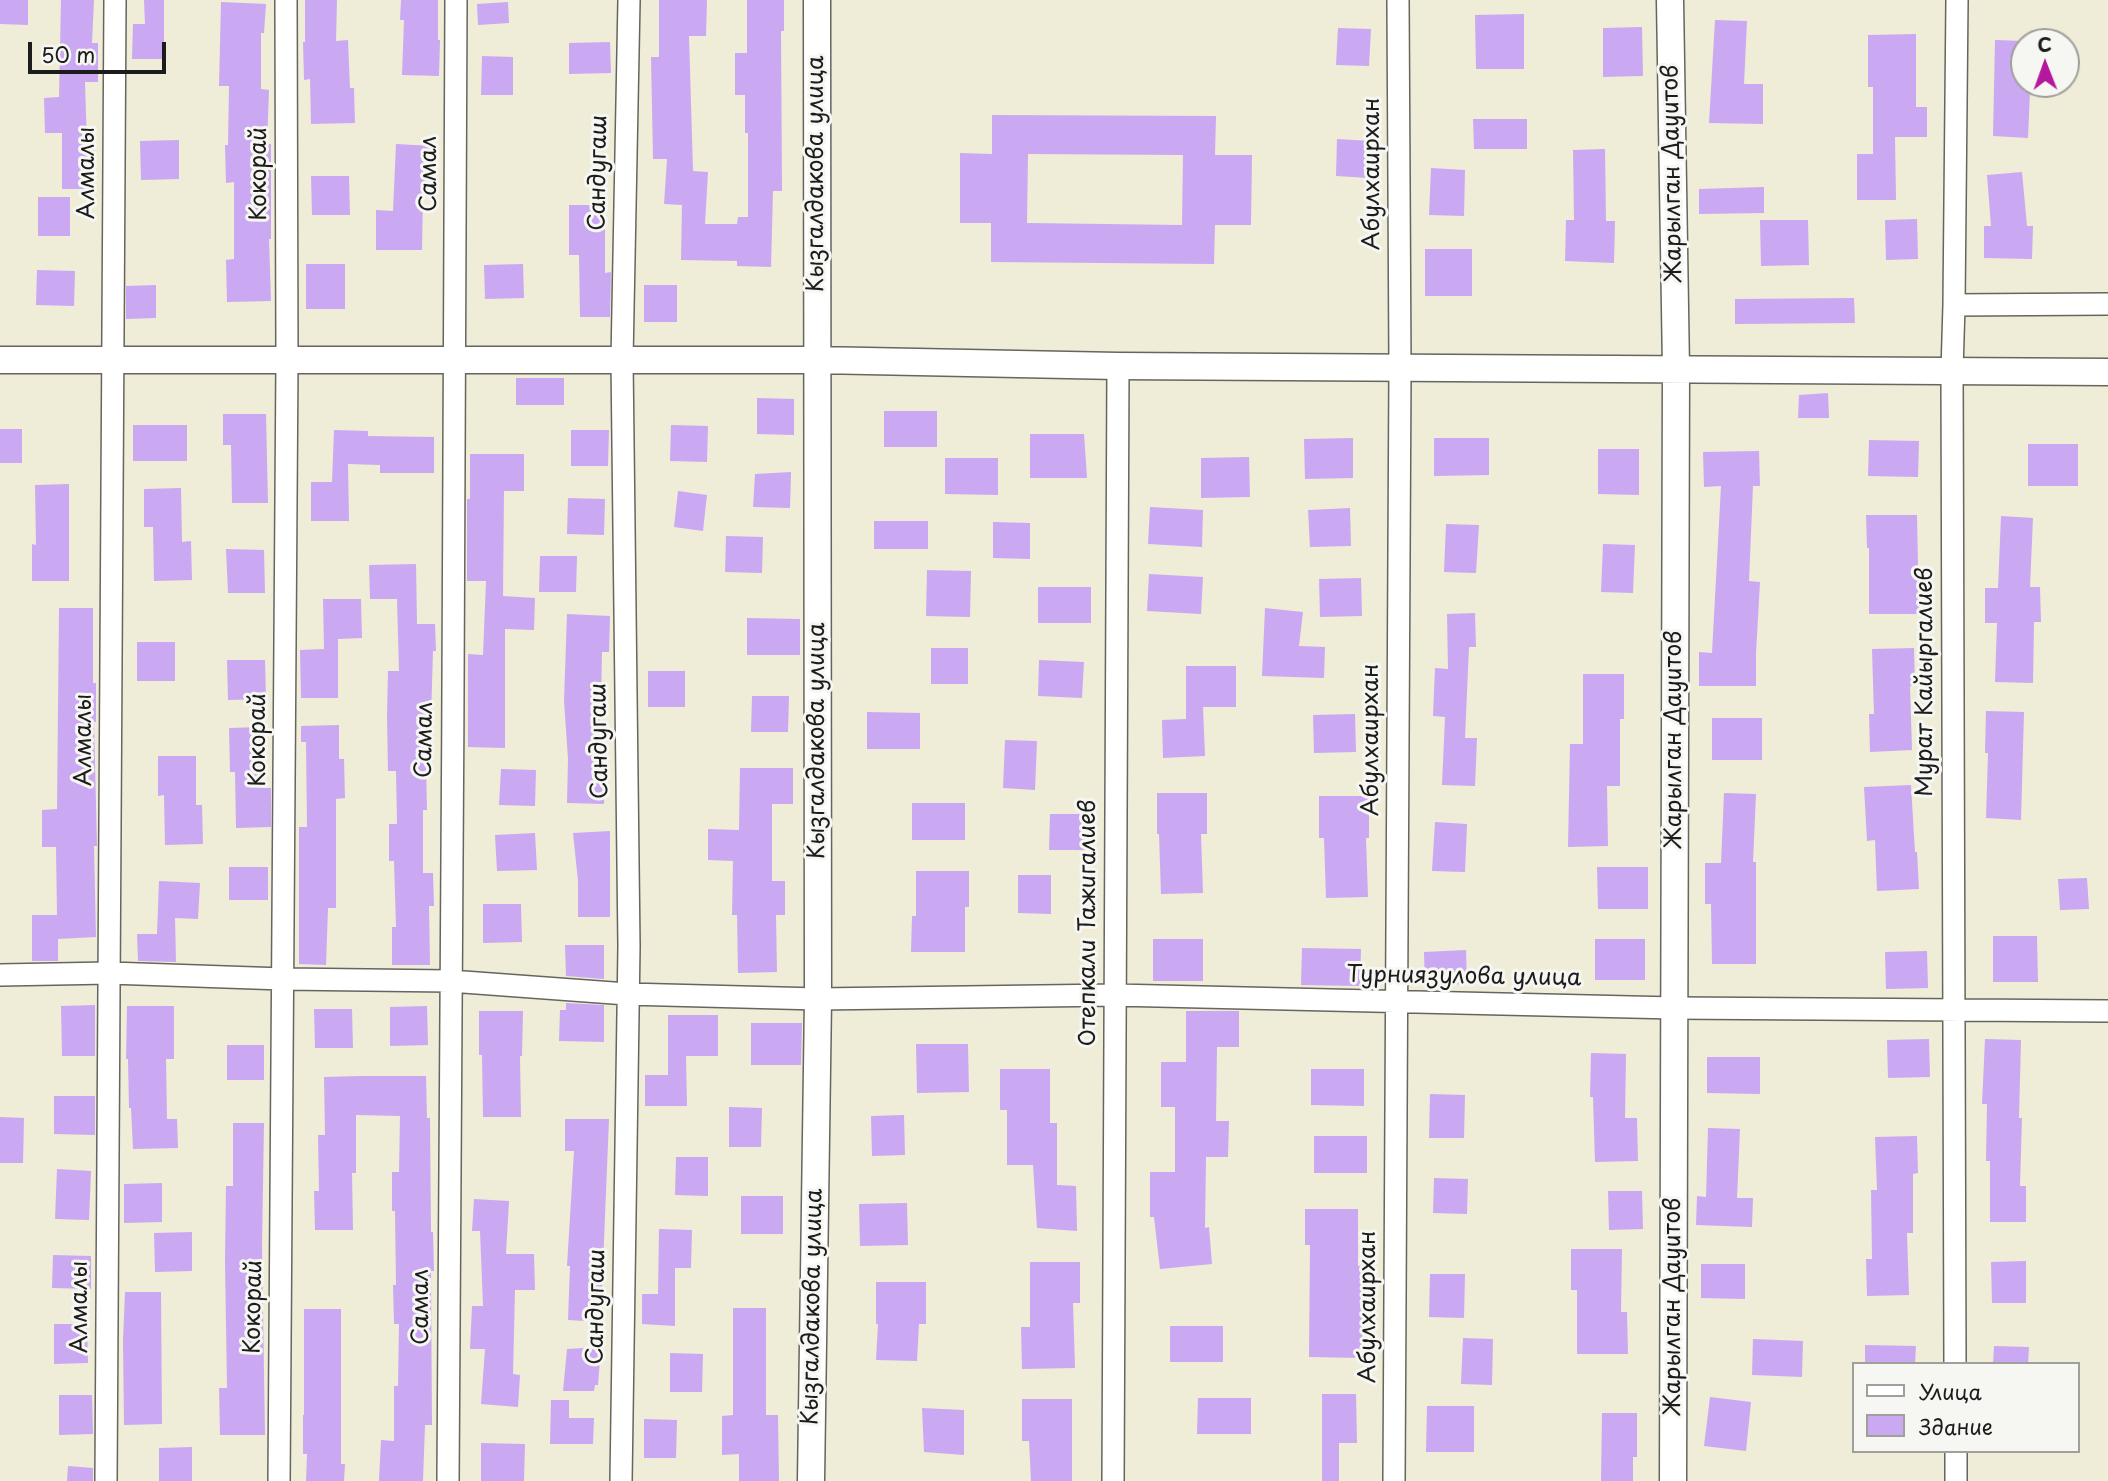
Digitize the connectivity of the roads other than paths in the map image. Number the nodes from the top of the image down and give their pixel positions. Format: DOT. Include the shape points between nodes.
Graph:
graph roads {
  1 [pos="115,0"];
  2 [pos="286,0"];
  3 [pos="456,0"];
  4 [pos="629,0"];
  5 [pos="817,0"];
  6 [pos="1398,0"];
  7 [pos="1670,0"];
  8 [pos="1957,0"];
  9 [pos="2108,304"];
  10 [pos="1954,305"];
  11 [pos="0,360"];
  12 [pos="114,360"];
  13 [pos="287,360"];
  14 [pos="456,360"];
  15 [pos="622,360"];
  16 [pos="817,360"];
  17 [pos="1118,366"];
  18 [pos="1400,368"];
  19 [pos="1676,369"];
  20 [pos="1952,371"];
  21 [pos="2108,372"];
  22 [pos="110,973"];
  23 [pos="0,975"];
  24 [pos="283,979"];
  25 [pos="450,981"];
  26 [pos="627,994"];
  27 [pos="1115,995"];
  28 [pos="818,999"];
  29 [pos="1397,1002"];
  30 [pos="1675,1008"];
  31 [pos="1954,1010"];
  32 [pos="2108,1011"];
  33 [pos="1955,1362"];
  34 [pos="1956,1453"];
  35 [pos="106,1481"];
  36 [pos="279,1481"];
  37 [pos="448,1481"];
  38 [pos="621,1481"];
  39 [pos="811,1481"];
  40 [pos="1113,1481"];
  41 [pos="1394,1481"];
  42 [pos="1673,1481"];
  43 [pos="1956,1481"];
  1 -- 12 [label="street, Алмалы"];
  2 -- 13 [label="street, Кокорай"];
  3 -- 14 [label="street, Самал"];
  4 -- 15 [label="street, Сандугаш"];
  5 -- 16 [label="street, Кызгалдакова улица"];
  6 -- 18 [label="street, Абулхаирхан"];
  7 -- 19 [label="street, Жарылган Дауитов"];
  8 -- 10 [label="street, Мурат Кайыргалиев"];
  9 -- 10 [label="street"];
  10 -- 20 [label="street, Мурат Кайыргалиев"];
  11 -- 12 [label="street"];
  12 -- 13 [label="street"];
  12 -- 22 [label="street, Алмалы"];
  13 -- 14 [label="street"];
  13 -- 24 [label="street, Кокорай"];
  14 -- 15 [label="street"];
  14 -- 25 [label="street, Самал"];
  15 -- 16 [label="street"];
  15 -- 26 [label="street, Сандугаш"];
  16 -- 17 [label="street"];
  16 -- 28 [label="street, Кызгалдакова улица"];
  17 -- 18 [label="street"];
  17 -- 27 [label="street, Отепкали Тажигалиев"];
  18 -- 19 [label="street"];
  18 -- 29 [label="street, Абулхаирхан"];
  19 -- 20 [label="street"];
  19 -- 30 [label="street, Жарылган Дауитов"];
  20 -- 21 [label="street"];
  20 -- 31 [label="street, Мурат Кайыргалиев"];
  22 -- 23 [label="street, Турниязулова улица"];
  22 -- 24 [label="street, Турниязулова улица"];
  22 -- 35 [label="street, Алмалы"];
  24 -- 25 [label="street, Турниязулова улица"];
  24 -- 36 [label="street, Кокорай"];
  25 -- 26 [label="street, Турниязулова улица"];
  25 -- 37 [label="street, Самал"];
  26 -- 28 [label="street, Турниязулова улица"];
  26 -- 38 [label="street, Сандугаш"];
  27 -- 28 [label="street, Турниязулова улица"];
  27 -- 29 [label="street, Турниязулова улица"];
  27 -- 40 [label="street, Отепкали Тажигалиев"];
  28 -- 39 [label="street, Кызгалдакова улица"];
  29 -- 30 [label="street, Турниязулова улица"];
  29 -- 41 [label="street, Абулхаирхан"];
  30 -- 31 [label="street, Турниязулова улица"];
  30 -- 42 [label="street, Жарылган Дауитов"];
  31 -- 32 [label="street, Турниязулова улица"];
  31 -- 33 [label="street, Мурат Кайыргалиев"];
  34 -- 43 [label="street"];
}
